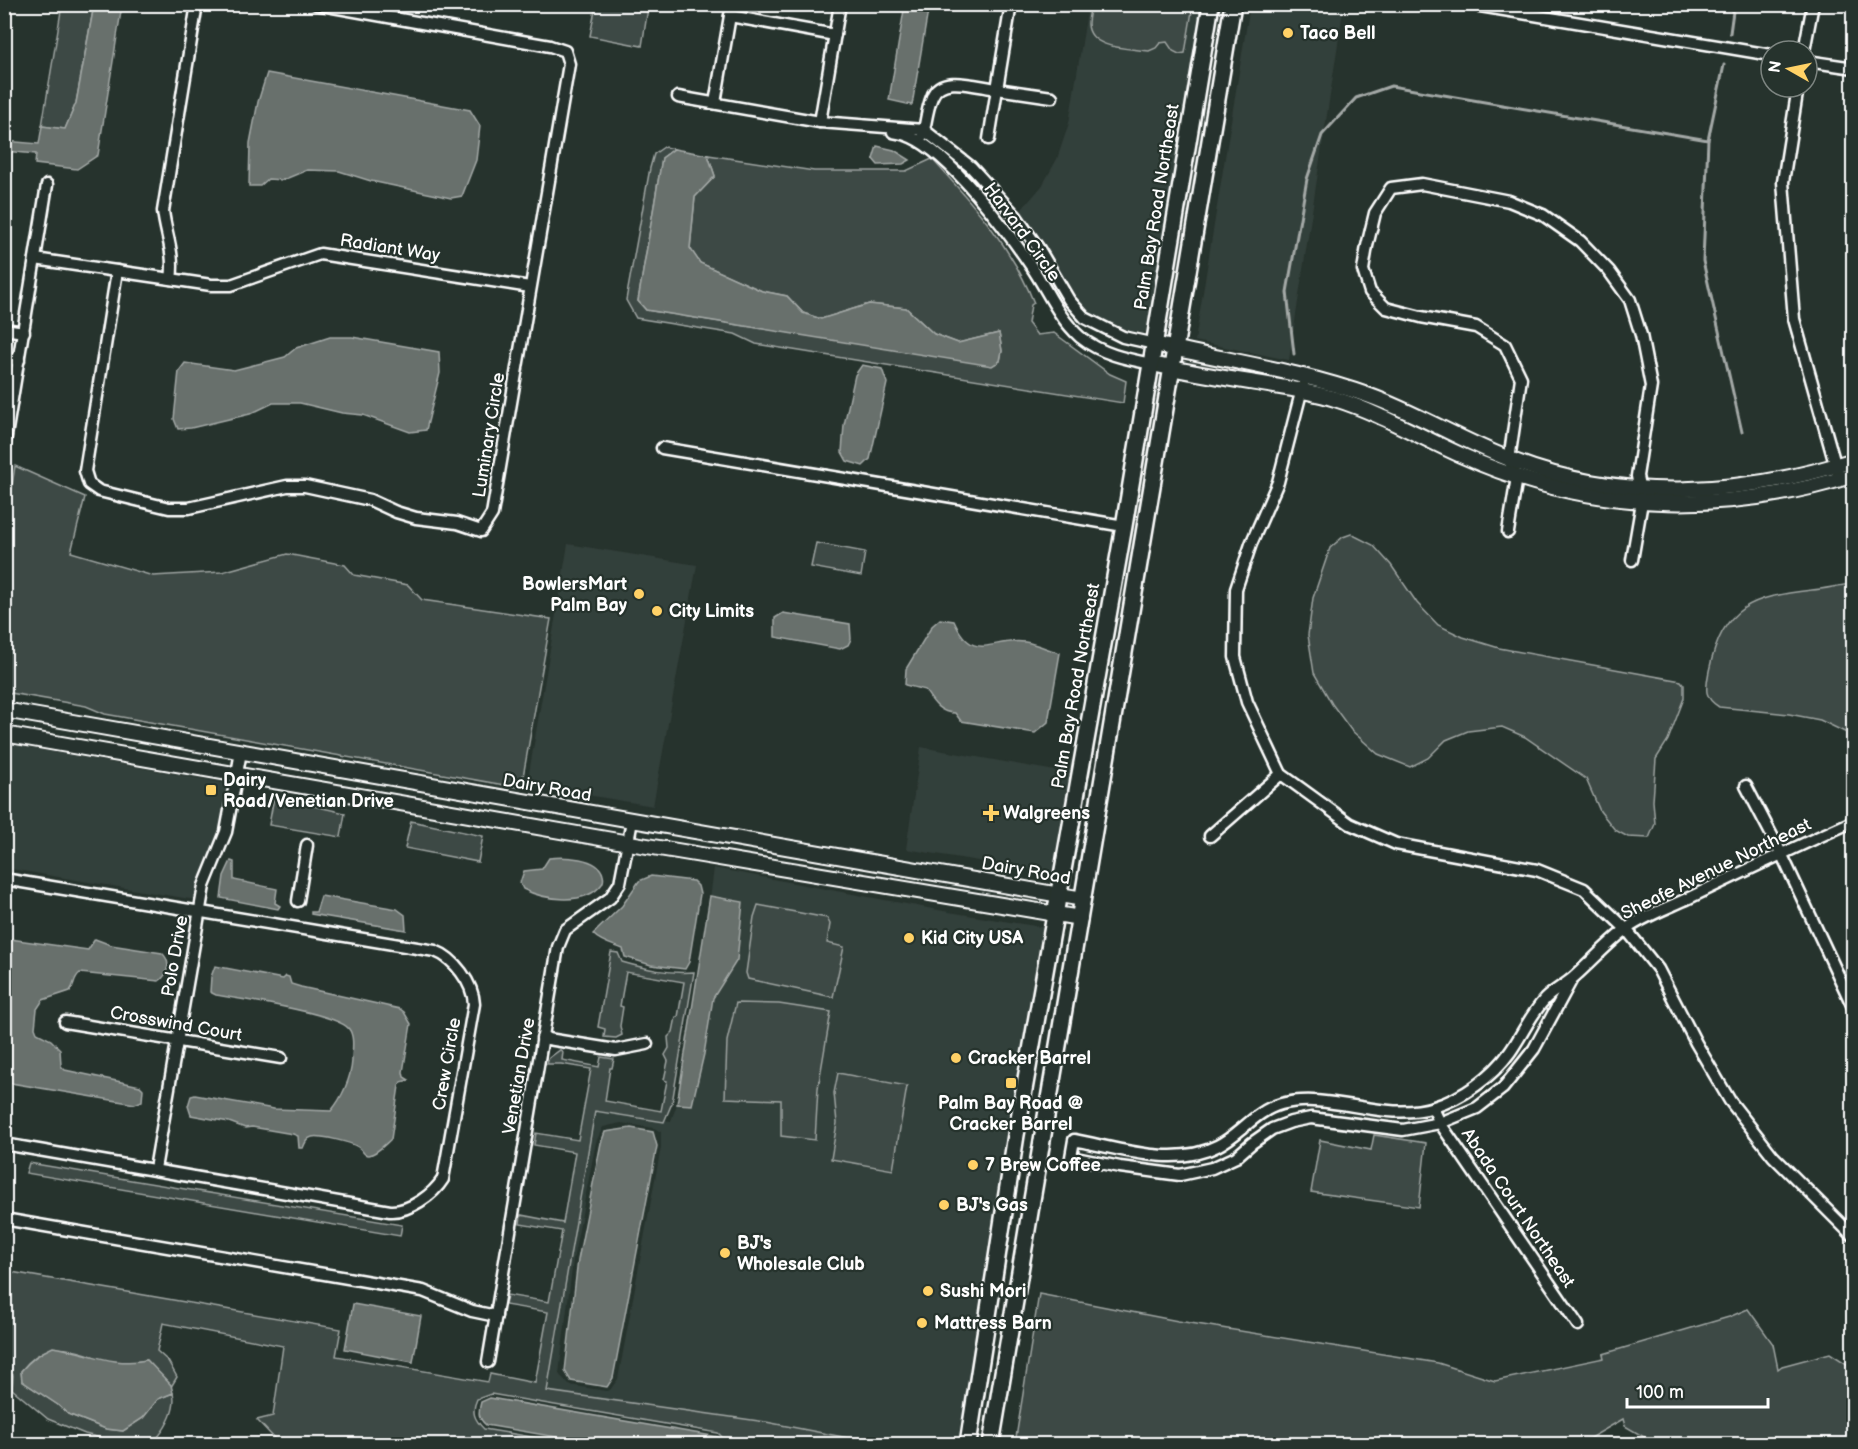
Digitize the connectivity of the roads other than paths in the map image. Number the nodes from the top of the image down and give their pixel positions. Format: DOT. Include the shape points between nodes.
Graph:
graph roads {
  1 [pos="197,4"];
  2 [pos="316,4"];
  3 [pos="840,4"];
  4 [pos="1011,4"];
  5 [pos="1211,4"];
  6 [pos="1233,4"];
  7 [pos="1468,4"];
  8 [pos="1542,4"];
  9 [pos="1813,4"];
  10 [pos="731,10"];
  11 [pos="1540,16"];
  12 [pos="1206,34"];
  13 [pos="834,35"];
  14 [pos="1806,39"];
  15 [pos="1759,53"];
  16 [pos="1225,58"];
  17 [pos="1819,63"];
  18 [pos="1201,65"];
  19 [pos="1854,68"];
  20 [pos="997,89"];
  21 [pos="678,97"];
  22 [pos="1052,97"];
  23 [pos="1218,98"];
  24 [pos="1796,99"];
  25 [pos="715,103"];
  26 [pos="820,122"];
  27 [pos="861,123"];
  28 [pos="924,130"];
  29 [pos="988,139"];
  30 [pos="921,144"];
  31 [pos="47,185"];
  32 [pos="35,259"];
  33 [pos="117,271"];
  34 [pos="171,279"];
  35 [pos="530,287"];
  36 [pos="4,329"];
  37 [pos="24,332"];
  38 [pos="1155,344"];
  39 [pos="1176,349"];
  40 [pos="4,358"];
  41 [pos="19,360"];
  42 [pos="1152,364"];
  43 [pos="1172,368"];
  44 [pos="1303,383"];
  45 [pos="4,448"];
  46 [pos="662,448"];
  47 [pos="1509,460"];
  48 [pos="1854,460"];
  49 [pos="1843,474"];
  50 [pos="1517,477"];
  51 [pos="1641,495"];
  52 [pos="1124,526"];
  53 [pos="1508,532"];
  54 [pos="1142,550"];
  55 [pos="1632,560"];
  56 [pos="4,710"];
  57 [pos="4,734"];
  58 [pos="241,752"];
  59 [pos="238,774"];
  60 [pos="1281,774"];
  61 [pos="1746,786"];
  62 [pos="632,821"];
  63 [pos="1854,821"];
  64 [pos="1210,836"];
  65 [pos="738,838"];
  66 [pos="628,843"];
  67 [pos="760,843"];
  68 [pos="307,845"];
  69 [pos="1781,853"];
  70 [pos="757,864"];
  71 [pos="780,868"];
  72 [pos="4,879"];
  73 [pos="1059,894"];
  74 [pos="1083,899"];
  75 [pos="298,901"];
  76 [pos="199,913"];
  77 [pos="1055,913"];
  78 [pos="1080,918"];
  79 [pos="1626,929"];
  80 [pos="1572,979"];
  81 [pos="1854,1009"];
  82 [pos="65,1022"];
  83 [pos="543,1038"];
  84 [pos="177,1041"];
  85 [pos="647,1044"];
  86 [pos="281,1058"];
  87 [pos="1433,1108"];
  88 [pos="1440,1123"];
  89 [pos="4,1144"];
  90 [pos="155,1169"];
  91 [pos="4,1219"];
  92 [pos="1854,1237"];
  93 [pos="495,1316"];
  94 [pos="1578,1325"];
  95 [pos="488,1362"];
  96 [pos="968,1444"];
  97 [pos="991,1444"];
  1 -- 34 [label="street" via="163,211 172,247"];
  2 -- 35 [label="street, Luminary Circle" via="565,51 569,64"];
  3 -- 13 [label="street"];
  4 -- 20 [label="street"];
  5 -- 12 [label="main road, Palm Bay Road Northeast"];
  6 -- 16 [label="main road"];
  7 -- 11 [label="street"];
  8 -- 11 [label="street"];
  9 -- 14 [label="street"];
  10 -- 13 [label="street"];
  10 -- 25 [label="street"];
  11 -- 15 [label="street"];
  12 -- 16 [label="main road" via="1218,57"];
  12 -- 18 [label="main road, Palm Bay Road Northeast"];
  13 -- 26 [label="street"];
  16 -- 23 [label="main road"];
  17 -- 19 [label="street"];
  18 -- 23 [label="main road" via="1209,72"];
  18 -- 38 [label="main road, Palm Bay Road Northeast"];
  20 -- 22 [label="street"];
  20 -- 28 [label="street" via="948,82 937,87"];
  20 -- 29 [label="street"];
  21 -- 25 [label="street, Harvard Circle"];
  23 -- 39 [label="main road"];
  24 -- 49 [label="street" via="1783,182 1794,319"];
  25 -- 26 [label="street, Harvard Circle"];
  26 -- 27 [label="street, Harvard Circle"];
  27 -- 28 [label="street, Harvard Circle"];
  27 -- 30 [label="street, Harvard Circle" via="910,136"];
  28 -- 30 [label="street"];
  28 -- 38 [label="street, Harvard Circle" via="971,167 1016,216 1069,300 1085,318 1123,337"];
  30 -- 42 [label="street, Harvard Circle" via="963,179 1032,267 1057,312 1081,338 1107,354"];
  31 -- 32 [label="street"];
  32 -- 33 [label="street, Radiant Way"];
  32 -- 37 [label="street"];
  33 -- 34 [label="street, Radiant Way"];
  33 -- 35 [label="street, Luminary Circle" via="85,471 88,484 99,491 169,508 189,508 287,486 305,486 370,500 416,518 457,523 481,531 492,514"];
  34 -- 35 [label="street, Radiant Way" via="231,285 320,254"];
  36 -- 37 [label="street"];
  37 -- 41 [label="street"];
  38 -- 39 [label="street"];
  38 -- 42 [label="main road, Palm Bay Road Northeast"];
  39 -- 43 [label="main road"];
  39 -- 44 [label="street"];
  40 -- 41 [label="street"];
  41 -- 45 [label="street"];
  42 -- 43 [label="street"];
  42 -- 52 [label="main road, Palm Bay Road Northeast"];
  43 -- 44 [label="street"];
  43 -- 54 [label="main road"];
  44 -- 47 [label="street" via="1373,397"];
  44 -- 50 [label="street"];
  44 -- 60 [label="street" via="1278,482 1236,589 1235,657 1247,702"];
  46 -- 52 [label="street"];
  47 -- 50 [label="street"];
  47 -- 51 [label="street"];
  47 -- 51 [label="street" via="1521,378 1505,345 1476,327 1386,308 1370,292 1363,270 1367,246 1375,213 1391,188 1422,184 1509,201 1543,215 1580,241 1608,271 1630,300 1651,386 1637,477"];
  48 -- 49 [label="street"];
  49 -- 51 [label="street" via="1760,498 1705,503"];
  50 -- 51 [label="street" via="1588,496"];
  50 -- 53 [label="street"];
  51 -- 55 [label="street"];
  52 -- 54 [label="main road"];
  52 -- 73 [label="main road, Palm Bay Road Northeast"];
  54 -- 74 [label="main road"];
  56 -- 58 [label="street, Dairy Road"];
  57 -- 59 [label="street, Dairy Road"];
  58 -- 59 [label="street, Polo Drive"];
  58 -- 62 [label="street, Dairy Road"];
  59 -- 66 [label="street, Dairy Road"];
  59 -- 76 [label="street, Polo Drive" via="226,832 204,886"];
  60 -- 64 [label="street"];
  60 -- 79 [label="street" via="1350,824 1396,844 1537,870 1584,889"];
  61 -- 69 [label="street"];
  62 -- 65 [label="street, Dairy Road"];
  62 -- 66 [label="street, Venetian Drive"];
  63 -- 69 [label="street, Sheafe Avenue Northeast"];
  65 -- 67 [label="street, Dairy Road"];
  65 -- 70 [label="street"];
  66 -- 70 [label="street, Dairy Road"];
  66 -- 83 [label="street, Venetian Drive" via="620,883 610,898 565,930 558,947"];
  67 -- 71 [label="street"];
  67 -- 73 [label="street, Dairy Road"];
  68 -- 75 [label="street"];
  69 -- 79 [label="street, Sheafe Avenue Northeast"];
  69 -- 81 [label="street"];
  70 -- 71 [label="street, Dairy Road"];
  71 -- 77 [label="street, Dairy Road"];
  72 -- 76 [label="street, Crew Circle"];
  73 -- 74 [label="street, Dairy Road"];
  73 -- 77 [label="main road, Palm Bay Road Northeast"];
  74 -- 78 [label="main road"];
  76 -- 84 [label="street, Polo Drive"];
  76 -- 90 [label="street, Crew Circle" via="442,953 464,977 474,1004 443,1179 405,1209 390,1210"];
  77 -- 78 [label="street, Dairy Road"];
  77 -- 96 [label="main road, Palm Bay Road Northeast"];
  78 -- 97 [label="main road"];
  79 -- 80 [label="street, Sheafe Avenue Northeast"];
  79 -- 92 [label="street" via="1659,969 1730,1101 1773,1156"];
  80 -- 87 [label="street, Sheafe Avenue Northeast" via="1545,999 1496,1069 1457,1098"];
  80 -- 88 [label="street, Sheafe Avenue Northeast" via="1534,1049 1503,1088 1477,1108"];
  82 -- 84 [label="street, Crosswind Court"];
  83 -- 85 [label="street" via="616,1050"];
  83 -- 93 [label="street, Venetian Drive"];
  84 -- 86 [label="street, Crosswind Court"];
  84 -- 90 [label="street, Polo Drive"];
  87 -- 88 [label="street, Abada Court Northeast"];
  87 -- 88 [label="street, Sheafe Avenue Northeast" via="1399,1112 1297,1101 1259,1113 1217,1146 1197,1153 1152,1154 1074,1140 1071,1157 1180,1175 1212,1168 1236,1157 1272,1129 1291,1122 1311,1118 1403,1130"];
  88 -- 94 [label="street, Abada Court Northeast"];
  89 -- 90 [label="street, Crew Circle"];
  91 -- 93 [label="street" via="423,1291"];
  93 -- 95 [label="street, Venetian Drive"];
}
